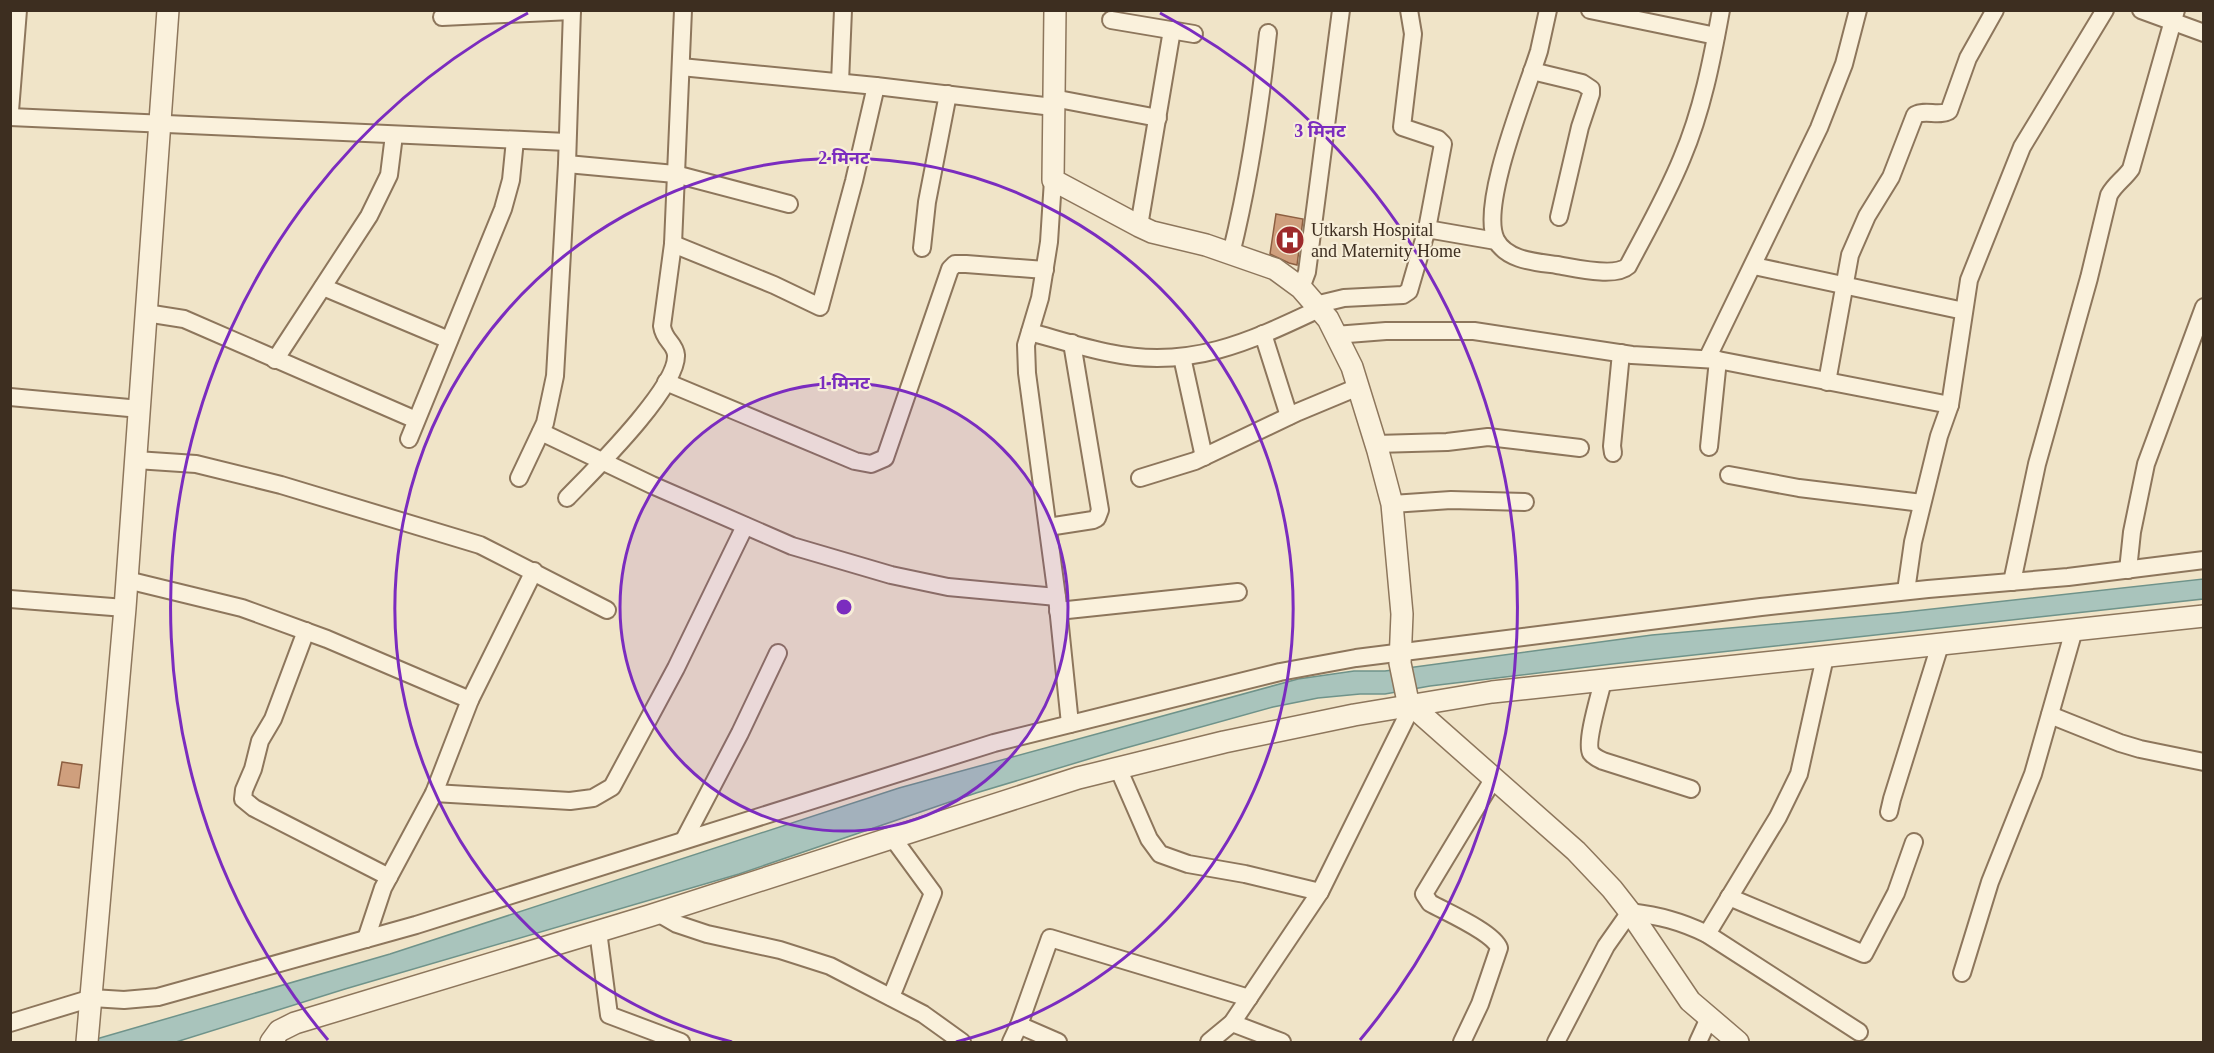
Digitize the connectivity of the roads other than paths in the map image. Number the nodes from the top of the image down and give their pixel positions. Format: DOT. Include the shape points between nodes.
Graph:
graph roads {
  1 [pos="18,10"];
  2 [pos="168,10"];
  3 [pos="683,10"];
  4 [pos="843,10"];
  5 [pos="1055,10"];
  6 [pos="1341,10"];
  7 [pos="1409,10"];
  8 [pos="1548,10"];
  9 [pos="1590,10"];
  10 [pos="1721,10"];
  11 [pos="1858,10"];
  12 [pos="1995,10"];
  13 [pos="2105,10"];
  14 [pos="2141,10"];
  15 [pos="572,11"];
  16 [pos="2174,16"];
  17 [pos="442,17"];
  18 [pos="1111,20"];
  19 [pos="1172,30"];
  20 [pos="1268,33"];
  21 [pos="2204,33"];
  22 [pos="1194,34"];
  23 [pos="1716,36"];
  24 [pos="681,67"];
  25 [pos="1532,71"];
  26 [pos="840,82"];
  27 [pos="876,86"];
  28 [pos="948,94"];
  29 [pos="1053,103"];
  30 [pos="10,111"];
  31 [pos="10,117"];
  32 [pos="1158,118"];
  33 [pos="158,125"];
  34 [pos="394,135"];
  35 [pos="515,140"];
  36 [pos="567,142"];
  37 [pos="567,164"];
  38 [pos="675,174"];
  39 [pos="1053,180"];
  40 [pos="789,204"];
  41 [pos="1559,217"];
  42 [pos="1138,226"];
  43 [pos="1427,229"];
  44 [pos="1496,241"];
  45 [pos="673,244"];
  46 [pos="922,248"];
  47 [pos="1231,254"];
  48 [pos="1754,266"];
  49 [pos="1045,270"];
  50 [pos="1843,285"];
  51 [pos="323,287"];
  52 [pos="1301,288"];
  53 [pos="1317,307"];
  54 [pos="2204,308"];
  55 [pos="1964,311"];
  56 [pos="146,313"];
  57 [pos="1030,332"];
  58 [pos="1263,334"];
  59 [pos="1335,335"];
  60 [pos="449,340"];
  61 [pos="1072,343"];
  62 [pos="1621,353"];
  63 [pos="1182,357"];
  64 [pos="1713,359"];
  65 [pos="275,360"];
  66 [pos="666,382"];
  67 [pos="1827,382"];
  68 [pos="1358,387"];
  69 [pos="10,397"];
  70 [pos="1950,405"];
  71 [pos="140,409"];
  72 [pos="1289,416"];
  73 [pos="416,420"];
  74 [pos="541,432"];
  75 [pos="409,439"];
  76 [pos="1376,444"];
  77 [pos="1709,447"];
  78 [pos="1580,448"];
  79 [pos="1613,453"];
  80 [pos="1204,457"];
  81 [pos="136,460"];
  82 [pos="602,461"];
  83 [pos="1729,474"];
  84 [pos="519,478"];
  85 [pos="1140,478"];
  86 [pos="567,498"];
  87 [pos="1525,502"];
  88 [pos="1922,503"];
  89 [pos="1392,504"];
  90 [pos="745,526"];
  91 [pos="1047,527"];
  92 [pos="2204,560"];
  93 [pos="2128,570"];
  94 [pos="534,572"];
  95 [pos="127,580"];
  96 [pos="2012,582"];
  97 [pos="1906,591"];
  98 [pos="1238,592"];
  99 [pos="10,599"];
  100 [pos="1057,604"];
  101 [pos="125,608"];
  102 [pos="607,610"];
  103 [pos="2204,616"];
  104 [pos="2074,630"];
  105 [pos="306,631"];
  106 [pos="1940,645"];
  107 [pos="778,652"];
  108 [pos="1825,657"];
  109 [pos="1400,658"];
  110 [pos="1603,681"];
  111 [pos="470,700"];
  112 [pos="1410,702"];
  113 [pos="2050,715"];
  114 [pos="1070,724"];
  115 [pos="2204,762"];
  116 [pos="1118,768"];
  117 [pos="1494,778"];
  118 [pos="1691,789"];
  119 [pos="434,793"];
  120 [pos="1889,812"];
  121 [pos="892,837"];
  122 [pos="684,840"];
  123 [pos="1914,842"];
  124 [pos="389,877"];
  125 [pos="1320,892"];
  126 [pos="1729,897"];
  127 [pos="1630,912"];
  128 [pos="658,913"];
  129 [pos="598,931"];
  130 [pos="1707,934"];
  131 [pos="366,939"];
  132 [pos="1962,973"];
  133 [pos="891,997"];
  134 [pos="92,998"];
  135 [pos="1249,998"];
  136 [pos="1709,1018"];
  137 [pos="10,1023"];
  138 [pos="1232,1023"];
  139 [pos="1019,1025"];
  140 [pos="1859,1032"];
  141 [pos="87,1037"];
  142 [pos="270,1042"];
  143 [pos="681,1042"];
  144 [pos="962,1042"];
  145 [pos="1011,1042"];
  146 [pos="1058,1042"];
  147 [pos="1209,1042"];
  148 [pos="1282,1042"];
  149 [pos="1462,1042"];
  150 [pos="1556,1042"];
  151 [pos="1698,1042"];
  152 [pos="1738,1042"];
  1 -- 30 [label="street"];
  2 -- 33 [label="street"];
  3 -- 24 [label="street"];
  4 -- 26 [label="street"];
  5 -- 29 [label="street"];
  6 -- 52 [label="street" via="1307,272"];
  7 -- 43 [label="street" via="1413,34 1402,127 1443,144"];
  8 -- 25 [label="street"];
  9 -- 23 [label="street"];
  10 -- 23 [label="street"];
  11 -- 48 [label="street" via="1844,64 1819,128"];
  12 -- 50 [label="street" via="1968,58 1948,111 1915,115 1891,177 1857,234"];
  13 -- 55 [label="street" via="2013,166 1969,280"];
  14 -- 16 [label="street"];
  15 -- 17 [label="street"];
  15 -- 36 [label="street"];
  16 -- 21 [label="street"];
  16 -- 96 [label="street" via="2131,169 2109,195 2037,464"];
  18 -- 19 [label="street"];
  19 -- 22 [label="street"];
  19 -- 32 [label="street"];
  20 -- 47 [label="street" via="1259,111"];
  23 -- 44 [label="street" via="1683,157 1628,266 1613,271 1580,269 1521,259 1506,252"];
  24 -- 26 [label="street"];
  24 -- 38 [label="street"];
  25 -- 41 [label="street" via="1582,83 1591,89"];
  25 -- 44 [label="street" via="1499,174 1493,206"];
  26 -- 27 [label="street"];
  27 -- 28 [label="street"];
  27 -- 45 [label="street" via="820,306"];
  28 -- 29 [label="street"];
  28 -- 46 [label="street"];
  29 -- 32 [label="street"];
  29 -- 39 [label="street"];
  31 -- 33 [label="street"];
  32 -- 42 [label="street"];
  33 -- 34 [label="street"];
  33 -- 56 [label="street"];
  34 -- 35 [label="street"];
  34 -- 51 [label="street" via="389,175 369,216"];
  35 -- 36 [label="street"];
  35 -- 60 [label="street" via="503,209"];
  36 -- 37 [label="street"];
  37 -- 38 [label="street"];
  37 -- 74 [label="street" via="555,376"];
  38 -- 40 [label="street"];
  38 -- 45 [label="street"];
  39 -- 42 [label="street"];
  39 -- 49 [label="street"];
  42 -- 47 [label="street"];
  43 -- 44 [label="street"];
  43 -- 53 [label="street" via="1409,291 1403,295 1344,298"];
  45 -- 66 [label="street" via="663,326 664,336 676,353"];
  47 -- 52 [label="street" via="1275,269"];
  48 -- 50 [label="street"];
  48 -- 64 [label="street"];
  49 -- 57 [label="street"];
  49 -- 66 [label="street" via="966,264 955,264 950,269 885,458 876,463 855,461"];
  50 -- 55 [label="street"];
  50 -- 67 [label="street"];
  51 -- 60 [label="street"];
  51 -- 65 [label="street"];
  52 -- 53 [label="street"];
  53 -- 58 [label="street"];
  53 -- 59 [label="street"];
  54 -- 93 [label="street" via="2146,464"];
  55 -- 70 [label="street"];
  56 -- 65 [label="street" via="184,319"];
  56 -- 71 [label="street"];
  57 -- 61 [label="street"];
  57 -- 91 [label="street" via="1026,345 1027,373"];
  58 -- 63 [label="street" via="1236,346"];
  58 -- 72 [label="street"];
  59 -- 62 [label="street" via="1474,331"];
  59 -- 68 [label="street"];
  60 -- 73 [label="street"];
  61 -- 63 [label="street" via="1111,354"];
  61 -- 91 [label="street" via="1100,510 1093,520"];
  62 -- 64 [label="street"];
  62 -- 79 [label="street"];
  63 -- 80 [label="street"];
  64 -- 67 [label="street"];
  64 -- 77 [label="street"];
  65 -- 73 [label="street"];
  66 -- 82 [label="street"];
  67 -- 70 [label="street"];
  68 -- 72 [label="street"];
  68 -- 76 [label="street"];
  69 -- 71 [label="street"];
  70 -- 88 [label="street"];
  71 -- 81 [label="street"];
  72 -- 80 [label="street"];
  73 -- 75 [label="street"];
  74 -- 82 [label="street"];
  74 -- 84 [label="street"];
  76 -- 78 [label="street" via="1488,437"];
  76 -- 89 [label="street"];
  80 -- 85 [label="street"];
  81 -- 94 [label="street" via="196,464 280,485 480,546"];
  81 -- 95 [label="street"];
  82 -- 86 [label="street"];
  82 -- 90 [label="street"];
  83 -- 88 [label="street" via="1799,488"];
  87 -- 89 [label="street" via="1451,500"];
  88 -- 97 [label="street"];
  89 -- 109 [label="street" via="1402,614"];
  90 -- 100 [label="street" via="792,546 891,575"];
  90 -- 119 [label="street" via="612,787 593,798 570,801"];
  91 -- 100 [label="street"];
  92 -- 93 [label="street"];
  93 -- 96 [label="street"];
  94 -- 102 [label="street"];
  94 -- 111 [label="street"];
  95 -- 101 [label="street"];
  95 -- 105 [label="street" via="242,608"];
  96 -- 97 [label="street"];
  97 -- 109 [label="street" via="1761,607"];
  98 -- 100 [label="street"];
  99 -- 101 [label="street"];
  100 -- 114 [label="street"];
  101 -- 134 [label="street"];
  103 -- 104 [label="street"];
  104 -- 106 [label="street"];
  104 -- 113 [label="street"];
  105 -- 111 [label="street"];
  105 -- 124 [label="street" via="273,719 260,741 243,799"];
  106 -- 108 [label="street"];
  106 -- 120 [label="street"];
  107 -- 122 [label="street"];
  108 -- 110 [label="street"];
  108 -- 126 [label="street" via="1799,774 1778,817"];
  109 -- 112 [label="street"];
  109 -- 114 [label="street" via="1356,658 1280,672"];
  110 -- 112 [label="street"];
  110 -- 118 [label="street" via="1590,741 1593,755"];
  111 -- 119 [label="street"];
  112 -- 116 [label="street"];
  112 -- 117 [label="street"];
  112 -- 125 [label="street"];
  113 -- 115 [label="street" via="2120,743"];
  113 -- 132 [label="street"];
  114 -- 122 [label="street" via="994,743"];
  116 -- 121 [label="street"];
  116 -- 125 [label="street" via="1160,854 1188,864"];
  117 -- 127 [label="street" via="1576,851"];
  117 -- 149 [label="street" via="1424,894 1430,903 1498,944 1480,1004"];
  119 -- 124 [label="street"];
  121 -- 128 [label="street"];
  121 -- 133 [label="street" via="933,893"];
  122 -- 131 [label="street"];
  123 -- 126 [label="street" via="1896,893 1864,954"];
  124 -- 131 [label="street"];
  125 -- 135 [label="street"];
  126 -- 130 [label="street"];
  127 -- 130 [label="street" via="1665,917"];
  127 -- 136 [label="street" via="1690,1001"];
  127 -- 150 [label="street" via="1606,946"];
  128 -- 129 [label="street"];
  128 -- 133 [label="street" via="707,934 830,966"];
  129 -- 142 [label="street" via="295,1023 279,1031"];
  129 -- 143 [label="street" via="609,1015"];
  130 -- 140 [label="street"];
  131 -- 134 [label="street" via="158,997"];
  133 -- 144 [label="street"];
  134 -- 137 [label="street"];
  134 -- 141 [label="street"];
  135 -- 138 [label="street"];
  135 -- 139 [label="street" via="1050,938"];
  136 -- 151 [label="street"];
  136 -- 152 [label="street"];
  138 -- 147 [label="street"];
  138 -- 148 [label="street"];
  139 -- 145 [label="street"];
  139 -- 146 [label="street"];
}
